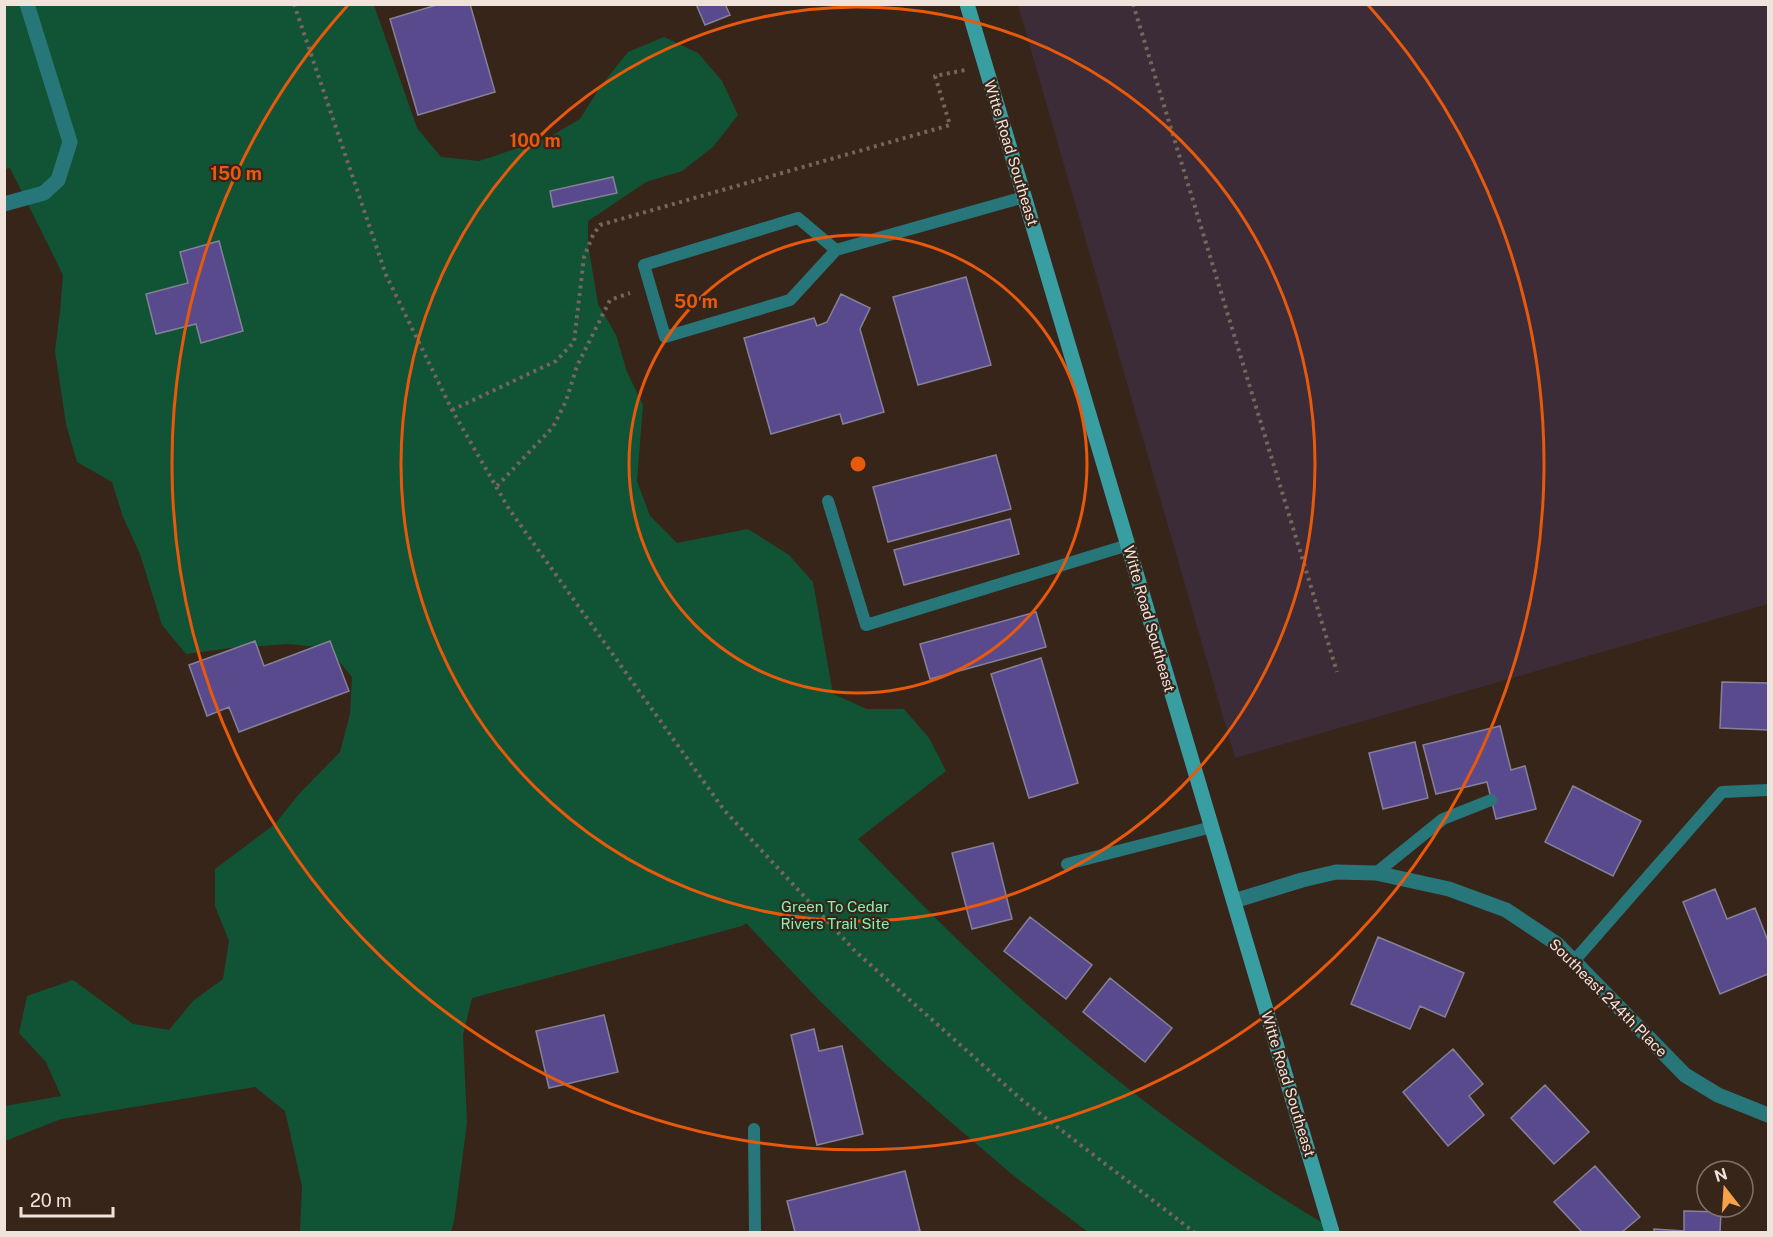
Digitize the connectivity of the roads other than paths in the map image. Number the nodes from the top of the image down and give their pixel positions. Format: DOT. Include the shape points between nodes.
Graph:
graph roads {
  1 [pos="27,4"];
  2 [pos="967,4"];
  3 [pos="1024,197"];
  4 [pos="4,204"];
  5 [pos="836,250"];
  6 [pos="828,501"];
  7 [pos="1128,545"];
  8 [pos="1768,790"];
  9 [pos="1491,800"];
  10 [pos="1212,827"];
  11 [pos="1067,864"];
  12 [pos="1376,873"];
  13 [pos="1234,901"];
  14 [pos="1574,961"];
  15 [pos="1768,1115"];
  16 [pos="754,1129"];
  17 [pos="755,1233"];
  18 [pos="1332,1233"];
  1 -- 4 [label="street" via="69,142 58,180 44,193"];
  2 -- 3 [label="street, Witte Road Southeast"];
  3 -- 5 [label="lane"];
  3 -- 7 [label="street, Witte Road Southeast"];
  5 -- 5 [label="lane" via="798,218 644,265 665,337 790,300"];
  6 -- 7 [label="lane" via="866,625"];
  7 -- 10 [label="street, Witte Road Southeast"];
  8 -- 14 [label="lane" via="1722,792"];
  9 -- 12 [label="lane" via="1443,819"];
  10 -- 11 [label="lane"];
  10 -- 13 [label="street, Witte Road Southeast"];
  12 -- 13 [label="street, Southeast 244th Place" via="1336,872"];
  12 -- 14 [label="street, Southeast 244th Place" via="1449,889 1506,910 1557,944"];
  13 -- 18 [label="street, Witte Road Southeast"];
  14 -- 15 [label="street, Southeast 244th Place" via="1685,1075 1718,1095"];
  16 -- 17 [label="lane"];
}
